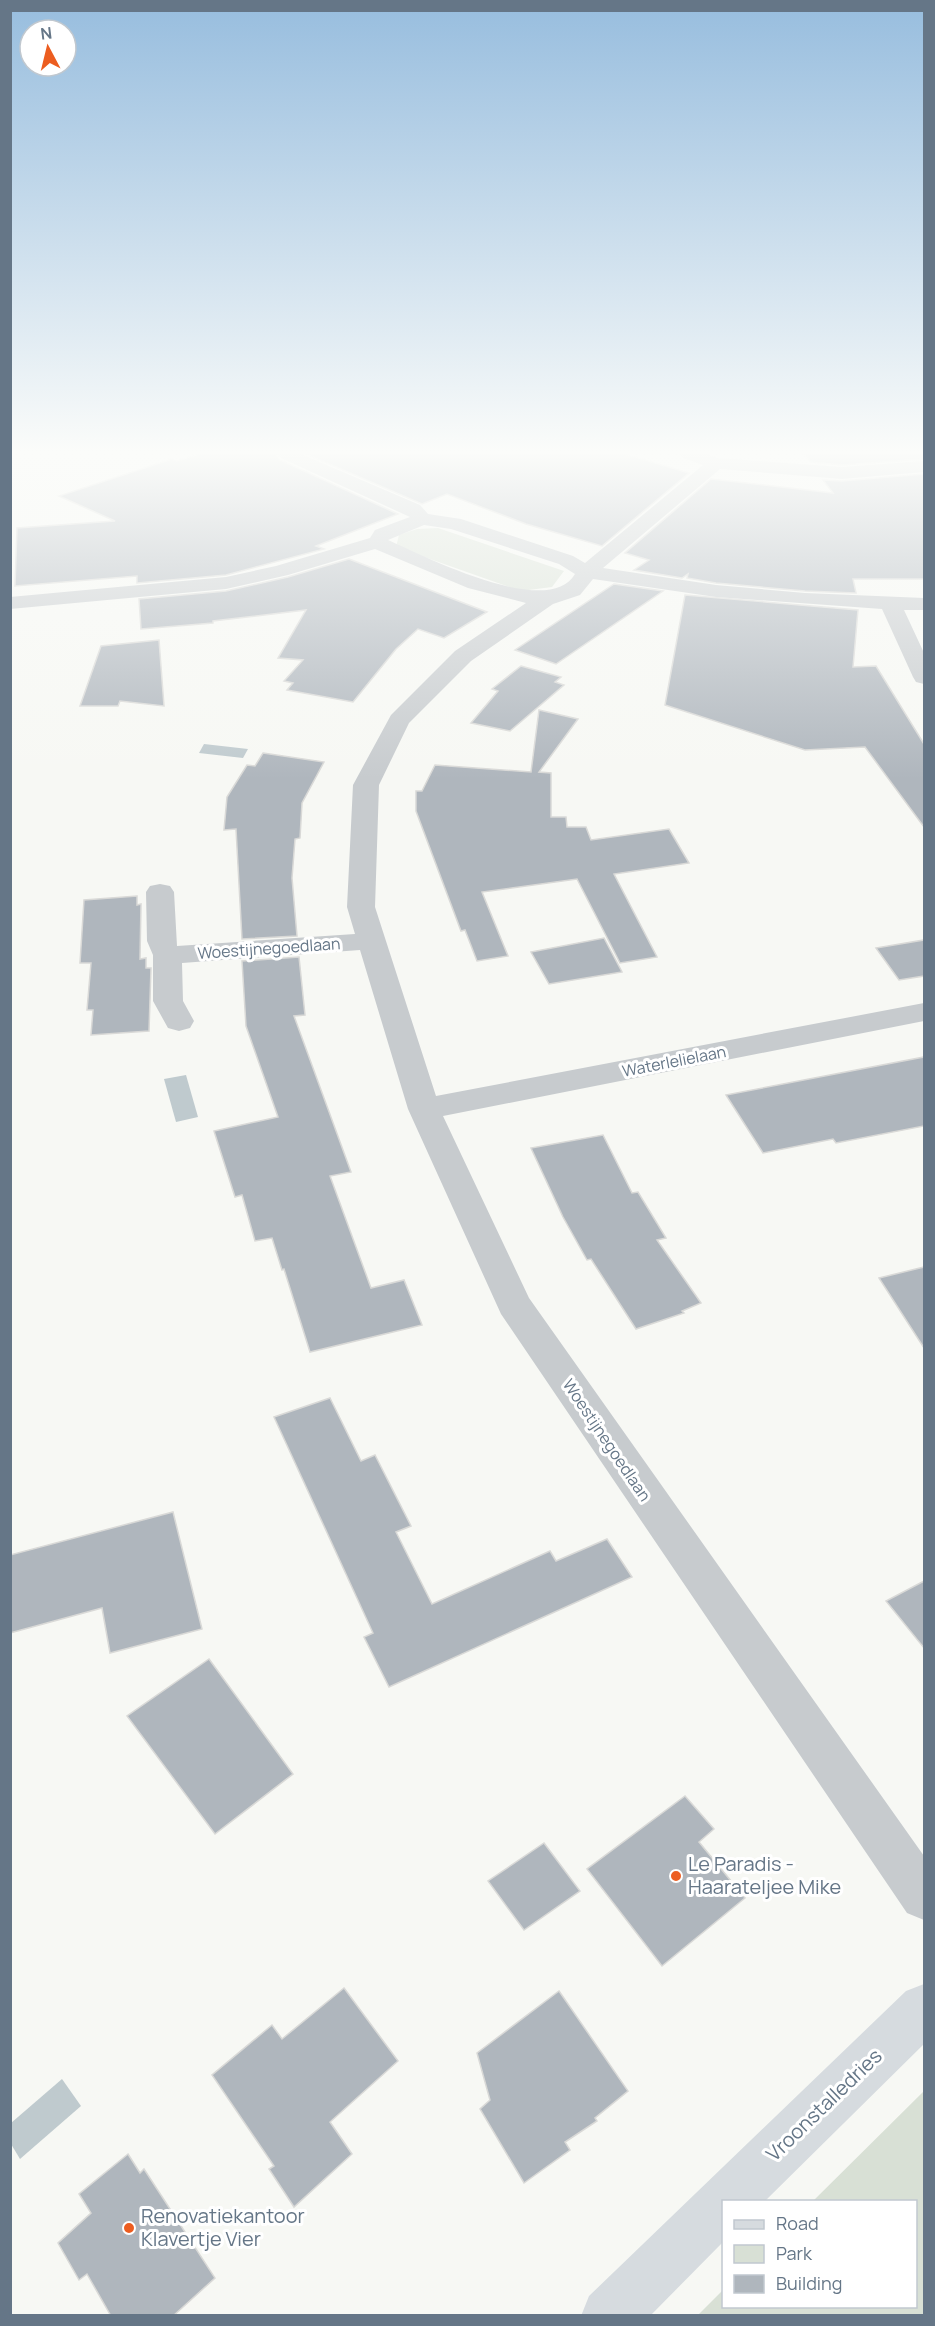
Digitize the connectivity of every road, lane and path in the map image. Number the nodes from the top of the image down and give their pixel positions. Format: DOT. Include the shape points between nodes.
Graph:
graph roads {
  1 [pos="309,563"];
  2 [pos="422,563"];
  3 [pos="570,563"];
  4 [pos="598,563"];
  5 [pos="586,572"];
  6 [pos="546,599"];
  7 [pos="10,603"];
  8 [pos="891,604"];
  9 [pos="924,604"];
  10 [pos="924,677"];
  11 [pos="160,892"];
  12 [pos="372,941"];
  13 [pos="167,955"];
  14 [pos="924,1012"];
  15 [pos="179,1022"];
  16 [pos="424,1109"];
  17 [pos="924,1896"];
  18 [pos="924,2009"];
  19 [pos="726,2200"];
  20 [pos="722,2204"];
  21 [pos="609,2316"];
  1 -- 7 [label="street" via="226,583"];
  2 -- 6 [label="street" via="516,596"];
  3 -- 5 [label="street"];
  4 -- 5 [label="street"];
  5 -- 6 [label="street" via="574,591"];
  5 -- 8 [label="street" via="716,591"];
  6 -- 12 [label="street, Woestijnegoedlaan" via="463,656 399,720 366,785 361,907"];
  8 -- 9 [label="street"];
  8 -- 10 [label="street"];
  11 -- 13 [label="street" via="161,941"];
  12 -- 13 [label="street, Woestijnegoedlaan"];
  12 -- 16 [label="street, Woestijnegoedlaan"];
  13 -- 15 [label="street" via="168,1001"];
  14 -- 16 [label="street, Waterlelielaan"];
  16 -- 17 [label="street, Woestijnegoedlaan" via="514,1304"];
  18 -- 19 [label="street, Vroonstalledries"];
  20 -- 21 [label="street, Vroonstalledries"];
}
